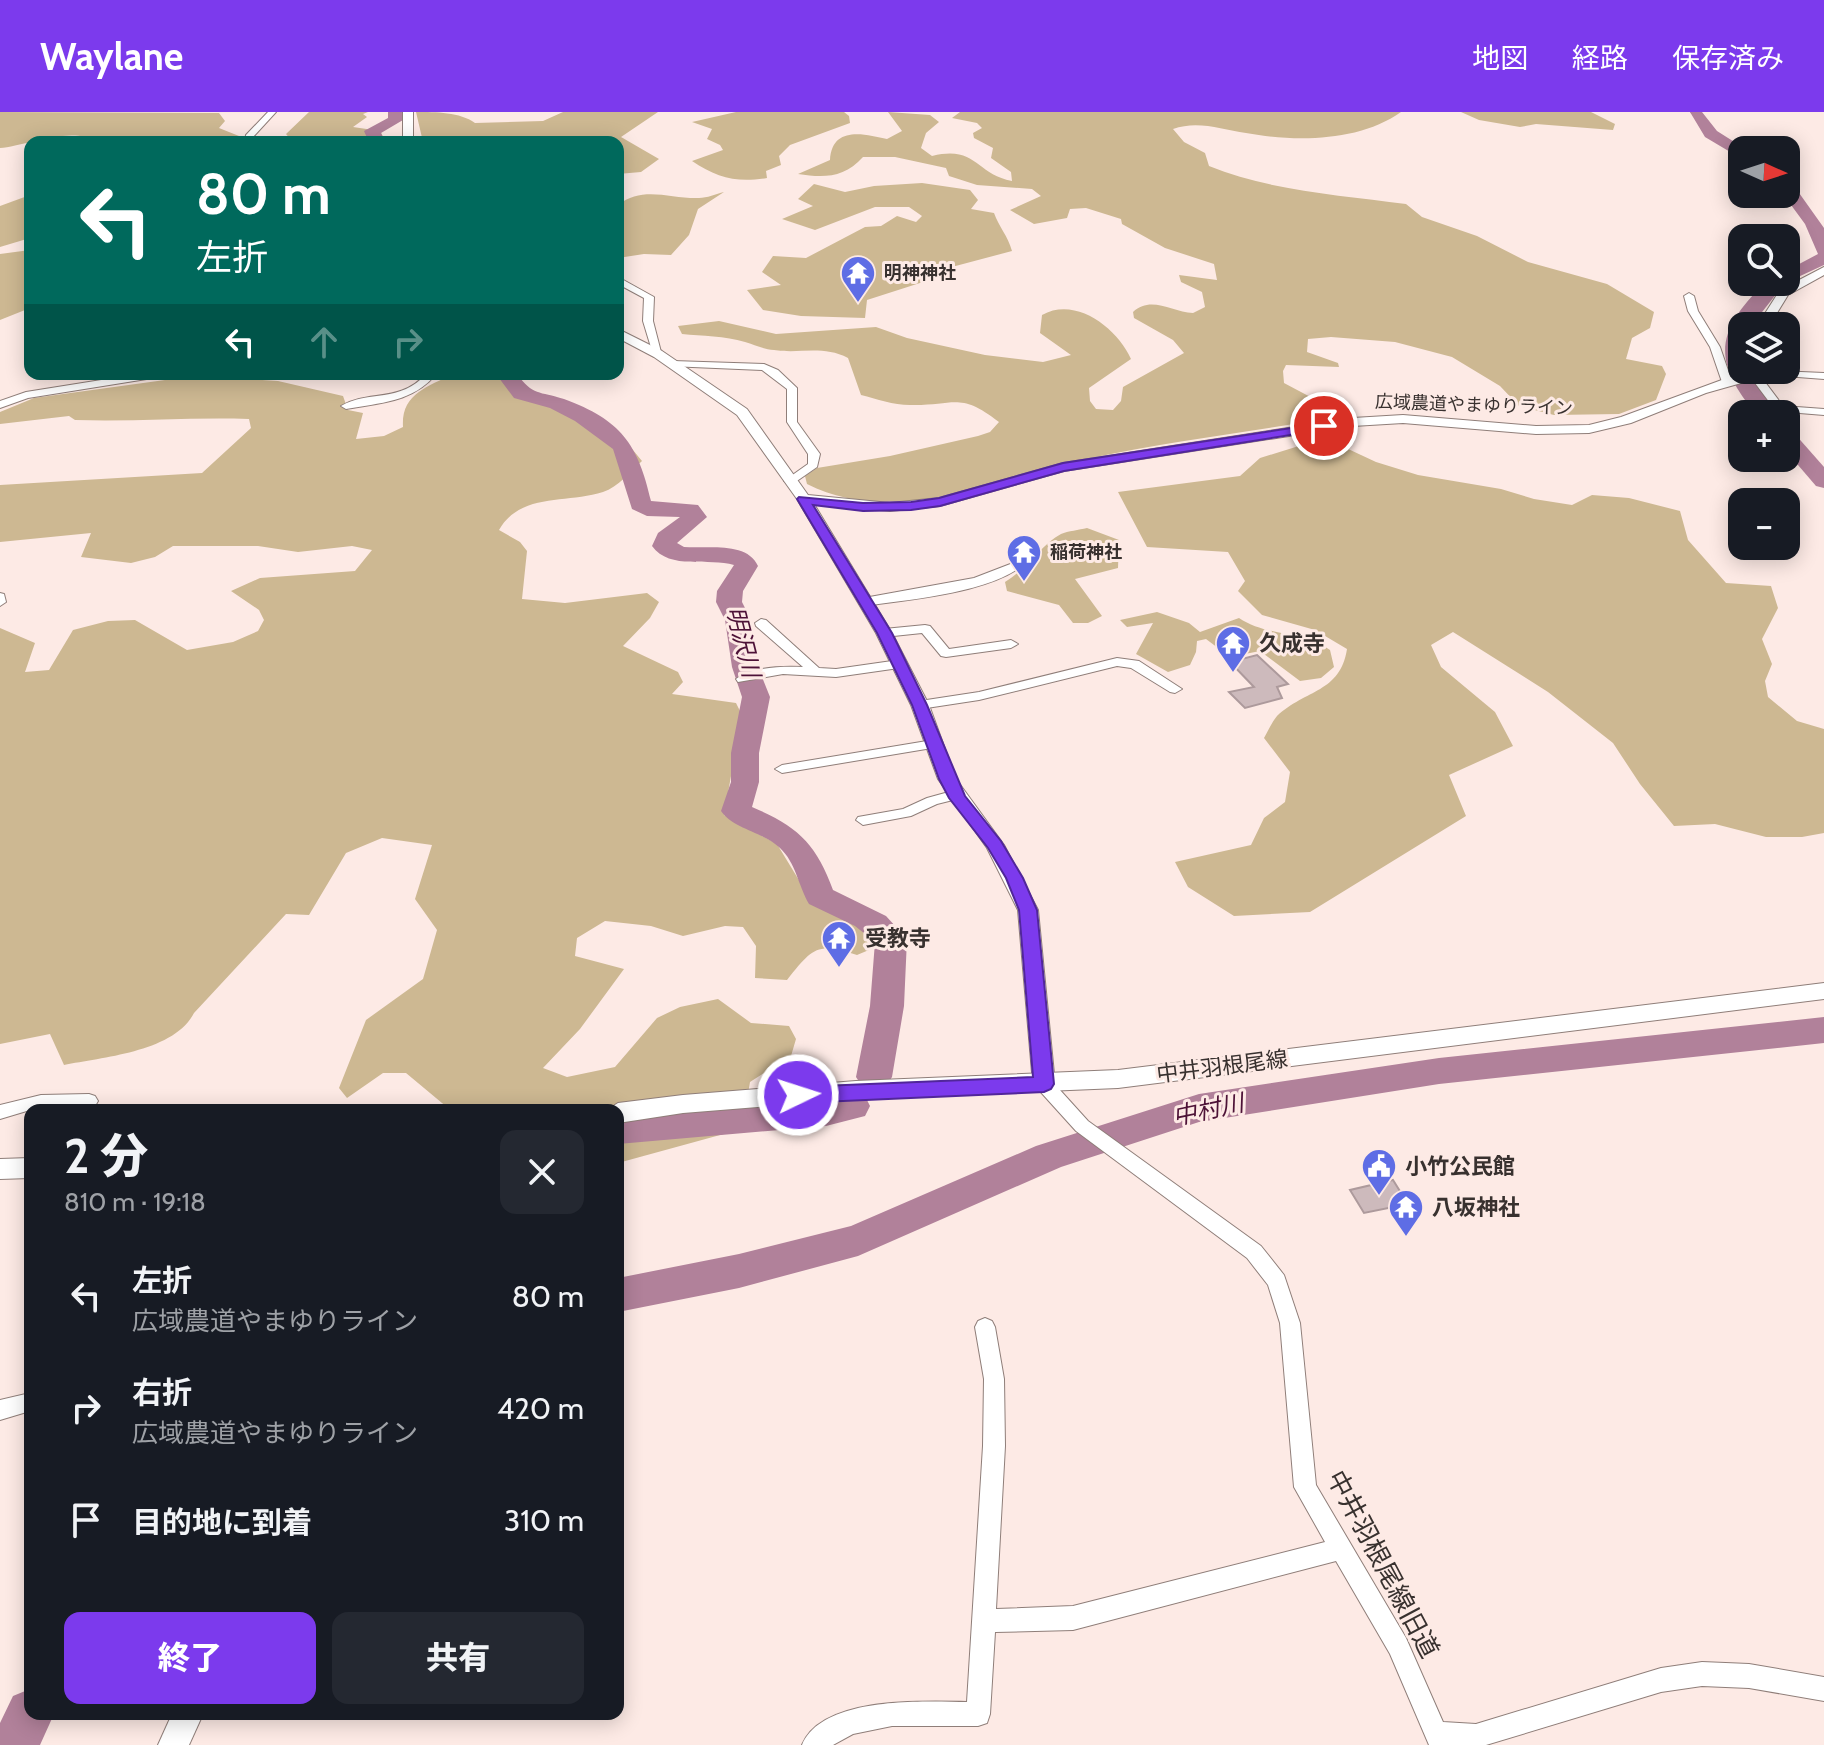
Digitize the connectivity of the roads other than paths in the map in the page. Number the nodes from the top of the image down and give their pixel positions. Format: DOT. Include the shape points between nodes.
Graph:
graph roads {
  1 [pos="272,112"];
  2 [pos="408,112"];
  3 [pos="250,136"];
  4 [pos="408,136"];
  5 [pos="1824,270"];
  6 [pos="624,283"];
  7 [pos="1689,296"];
  8 [pos="1772,312"];
  9 [pos="624,336"];
  10 [pos="665,359"];
  11 [pos="1800,375"];
  12 [pos="1728,376"];
  13 [pos="1824,376"];
  14 [pos="121,380"];
  15 [pos="427,380"];
  16 [pos="1728,382"];
  17 [pos="1763,384"];
  18 [pos="0,405"];
  19 [pos="346,406"];
  20 [pos="1824,412"];
  21 [pos="790,481"];
  22 [pos="804,499"];
  23 [pos="1027,556"];
  24 [pos="864,602"];
  25 [pos="761,623"];
  26 [pos="884,633"];
  27 [pos="1011,644"];
  28 [pos="899,664"];
  29 [pos="818,674"];
  30 [pos="743,679"];
  31 [pos="1175,689"];
  32 [pos="920,705"];
  33 [pos="933,744"];
  34 [pos="782,769"];
  35 [pos="956,795"];
  36 [pos="863,820"];
  37 [pos="1824,991"];
  38 [pos="1044,1084"];
  39 [pos="89,1101"];
  40 [pos="33,1104"];
  41 [pos="24,1106"];
  42 [pos="0,1112"];
  43 [pos="624,1112"];
  44 [pos="24,1168"];
  45 [pos="0,1169"];
  46 [pos="985,1327"];
  47 [pos="24,1404"];
  48 [pos="0,1410"];
  49 [pos="1342,1548"];
  50 [pos="984,1621"];
  51 [pos="1824,1689"];
  52 [pos="185,1720"];
  53 [pos="1440,1740"];
  54 [pos="173,1745"];
  55 [pos="814,1745"];
  1 -- 3 [label="street"];
  2 -- 4 [label="street"];
  5 -- 8 [label="street" via="1784,293"];
  6 -- 10 [label="street" via="649,297 648,321"];
  7 -- 12 [label="street"];
  9 -- 10 [label="street"];
  10 -- 21 [label="street" via="742,412"];
  10 -- 21 [label="street" via="764,367 792,388 792,422 814,454 813,465"];
  11 -- 13 [label="street"];
  14 -- 18 [label="street" via="26,395"];
  15 -- 19 [label="street" via="410,392"];
  16 -- 22 [label="street, 広域農道やまゆりライン" via="1589,429 1362,421 1063,467 940,502 863,507"];
  17 -- 20 [label="street" via="1780,409"];
  21 -- 22 [label="street"];
  22 -- 24 [label="street"];
  23 -- 24 [label="street" via="994,577"];
  24 -- 26 [label="street"];
  25 -- 29 [label="street"];
  26 -- 27 [label="street" via="925,629 946,653"];
  26 -- 28 [label="street"];
  28 -- 29 [label="street"];
  28 -- 32 [label="street"];
  29 -- 30 [label="street" via="783,670"];
  31 -- 32 [label="street" via="1134,664 1117,662"];
  32 -- 33 [label="street"];
  33 -- 34 [label="street"];
  33 -- 35 [label="street"];
  35 -- 36 [label="street" via="906,813"];
  35 -- 38 [label="street" via="995,845 1028,910"];
  37 -- 38 [label="main road, 中井羽根尾線"];
  38 -- 43 [label="main road, 中井羽根尾線" via="856,1090"];
  38 -- 49 [label="street, 中井羽根尾線旧道" via="1082,1126 1254,1252 1277,1281 1290,1323 1305,1487"];
  39 -- 40 [label="street"];
  41 -- 42 [label="street"];
  44 -- 45 [label="main road"];
  46 -- 50 [label="street" via="994,1379 994,1446"];
  47 -- 48 [label="street"];
  49 -- 50 [label="street" via="1073,1618"];
  49 -- 53 [label="street, 中井羽根尾線旧道" via="1398,1646"];
  50 -- 55 [label="street" via="978,1714 893,1714 854,1720"];
  51 -- 53 [label="street, 中井羽根尾線旧道" via="1702,1674 1661,1680 1476,1736"];
  52 -- 54 [label="street"];
}
